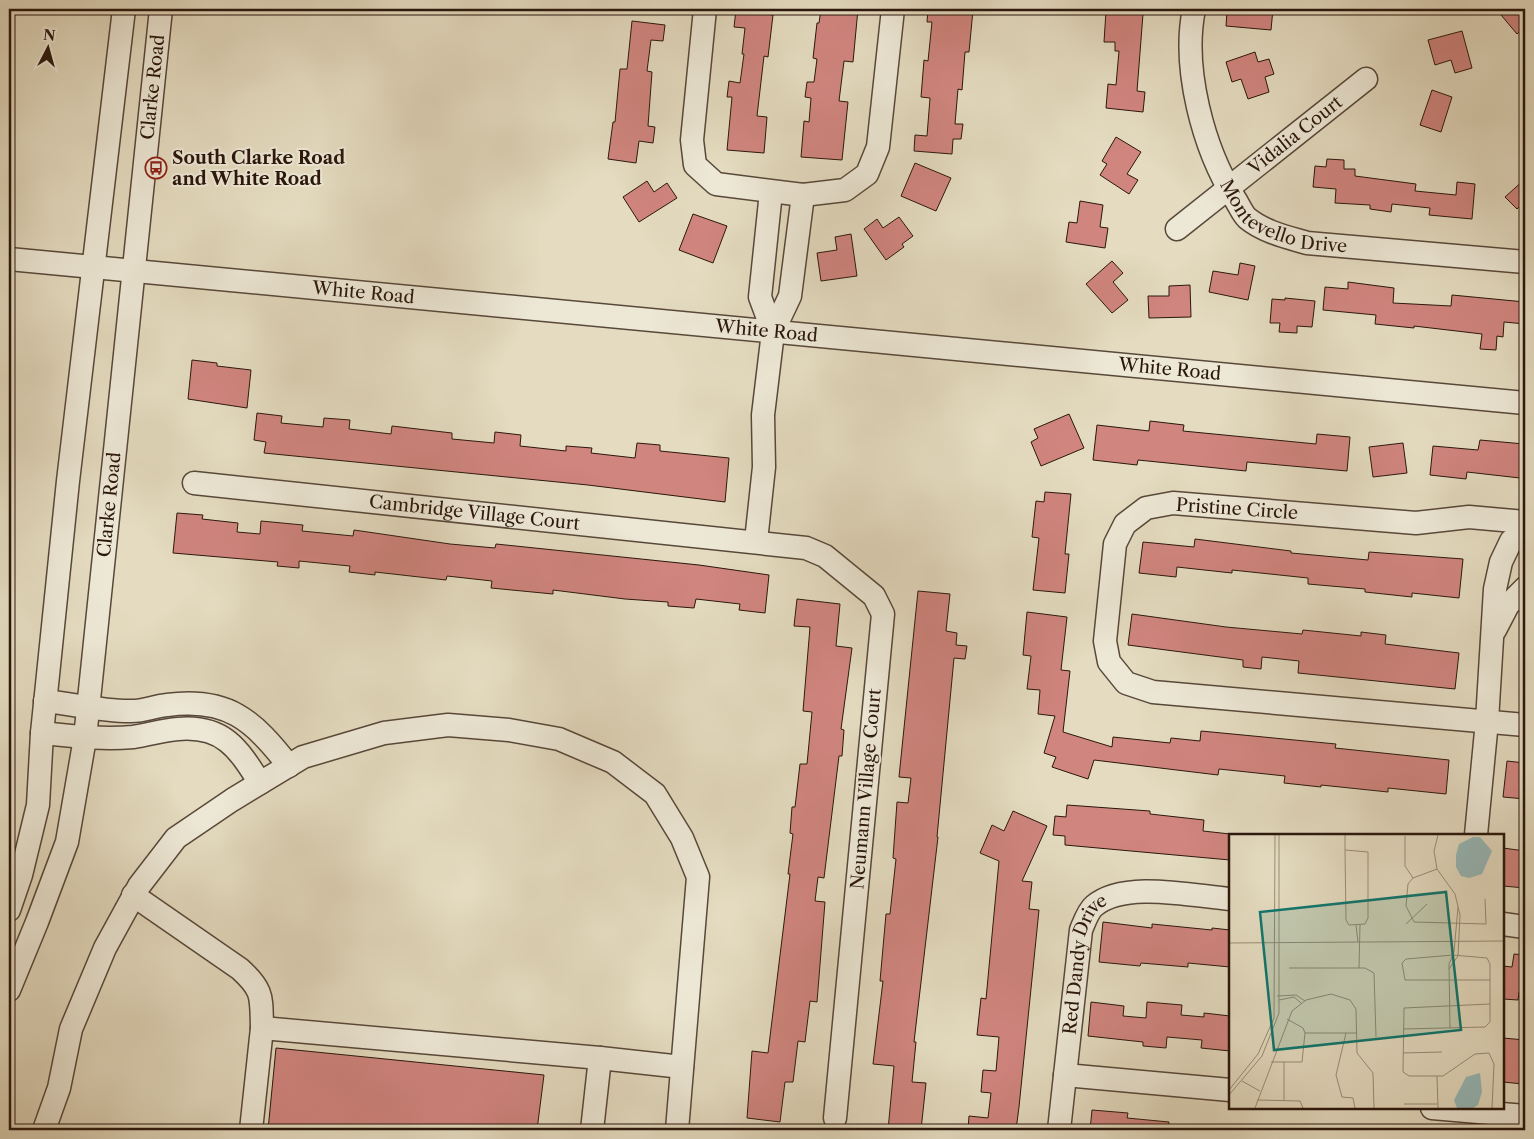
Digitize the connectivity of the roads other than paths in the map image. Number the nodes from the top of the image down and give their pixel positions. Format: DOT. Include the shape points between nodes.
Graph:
graph roads {
  1 [pos="124,9"];
  2 [pos="161,9"];
  3 [pos="704,9"];
  4 [pos="893,9"];
  5 [pos="1194,9"];
  6 [pos="1366,79"];
  7 [pos="1229,189"];
  8 [pos="771,192"];
  9 [pos="802,195"];
  10 [pos="1177,229"];
  11 [pos="9,259"];
  12 [pos="1525,262"];
  13 [pos="94,268"];
  14 [pos="133,272"];
  15 [pos="773,332"];
  16 [pos="1525,403"];
  17 [pos="194,483"];
  18 [pos="1525,522"];
  19 [pos="1525,530"];
  20 [pos="756,541"];
  21 [pos="1525,588"];
  22 [pos="1493,633"];
  23 [pos="45,701"];
  24 [pos="88,706"];
  25 [pos="1486,721"];
  26 [pos="1525,725"];
  27 [pos="42,734"];
  28 [pos="85,738"];
  29 [pos="289,766"];
  30 [pos="260,783"];
  31 [pos="1476,834"];
  32 [pos="134,895"];
  33 [pos="1229,899"];
  34 [pos="9,910"];
  35 [pos="1504,924"];
  36 [pos="1525,927"];
  37 [pos="9,990"];
  38 [pos="262,1028"];
  39 [pos="600,1058"];
  40 [pos="682,1067"];
  41 [pos="1065,1076"];
  42 [pos="1229,1090"];
  43 [pos="1452,1109"];
  44 [pos="1525,1116"];
  45 [pos="835,1118"];
  46 [pos="44,1130"];
  47 [pos="251,1130"];
  48 [pos="592,1130"];
  49 [pos="677,1130"];
  50 [pos="1059,1130"];
  1 -- 13 [label="street, Clarke Road"];
  2 -- 14 [label="street, Clarke Road"];
  3 -- 8 [label="street" via="692,140 696,165 716,184"];
  4 -- 9 [label="street" via="878,147 868,174 845,190"];
  5 -- 7 [label="street, Montevello Drive" via="1191,22 1193,76 1206,139"];
  6 -- 7 [label="street, Vidalia Court"];
  7 -- 10 [label="street, Vidalia Court"];
  7 -- 12 [label="street, Montevello Drive" via="1247,218 1275,234 1307,243"];
  8 -- 9 [label="street"];
  8 -- 15 [label="street" via="760,297"];
  9 -- 15 [label="street" via="790,296"];
  11 -- 13 [label="street, White Road"];
  13 -- 14 [label="street, White Road"];
  13 -- 23 [label="street, Clarke Road"];
  14 -- 15 [label="street, White Road"];
  14 -- 24 [label="street, Clarke Road"];
  15 -- 16 [label="street, White Road"];
  15 -- 20 [label="street" via="763,415 764,467"];
  17 -- 20 [label="street, Cambridge Village Court"];
  18 -- 25 [label="street, Pristine Circle" via="1469,517 1416,523 1173,503 1146,508 1125,524 1116,544 1105,641 1109,662 1126,683 1153,692"];
  19 -- 22 [label="street" via="1511,541 1501,562 1495,589"];
  20 -- 45 [label="street, Neumann Village Court" via="806,548 825,556 874,596 883,614"];
  21 -- 22 [label="street" via="1508,605"];
  22 -- 25 [label="street"];
  23 -- 24 [label="street"];
  23 -- 27 [label="street, Clarke Road"];
  24 -- 28 [label="street, Clarke Road"];
  24 -- 29 [label="street" via="131,712 201,702 227,708 249,720"];
  25 -- 26 [label="street, Pristine Circle"];
  25 -- 31 [label="street"];
  27 -- 28 [label="street"];
  27 -- 34 [label="street, Clarke Road" via="38,805"];
  28 -- 30 [label="street" via="134,737 205,728 223,736 241,754"];
  28 -- 37 [label="street, Clarke Road" via="67,842"];
  29 -- 30 [label="street"];
  29 -- 40 [label="street" via="303,757 384,733 448,725 509,730 559,739 622,768 655,794 682,838 698,877"];
  30 -- 32 [label="street" via="176,838"];
  32 -- 38 [label="street" via="256,983 262,1000"];
  32 -- 46 [label="street" via="105,948 70,1029 59,1088"];
  33 -- 41 [label="street, Red Dandy Drive" via="1146,891 1117,894 1093,906 1081,930"];
  35 -- 36 [label="street"];
  38 -- 39 [label="street"];
  38 -- 47 [label="street"];
  39 -- 40 [label="street"];
  39 -- 48 [label="street"];
  40 -- 49 [label="street"];
  41 -- 42 [label="street"];
  41 -- 50 [label="street, Red Dandy Drive"];
  43 -- 44 [label="street"];
}
